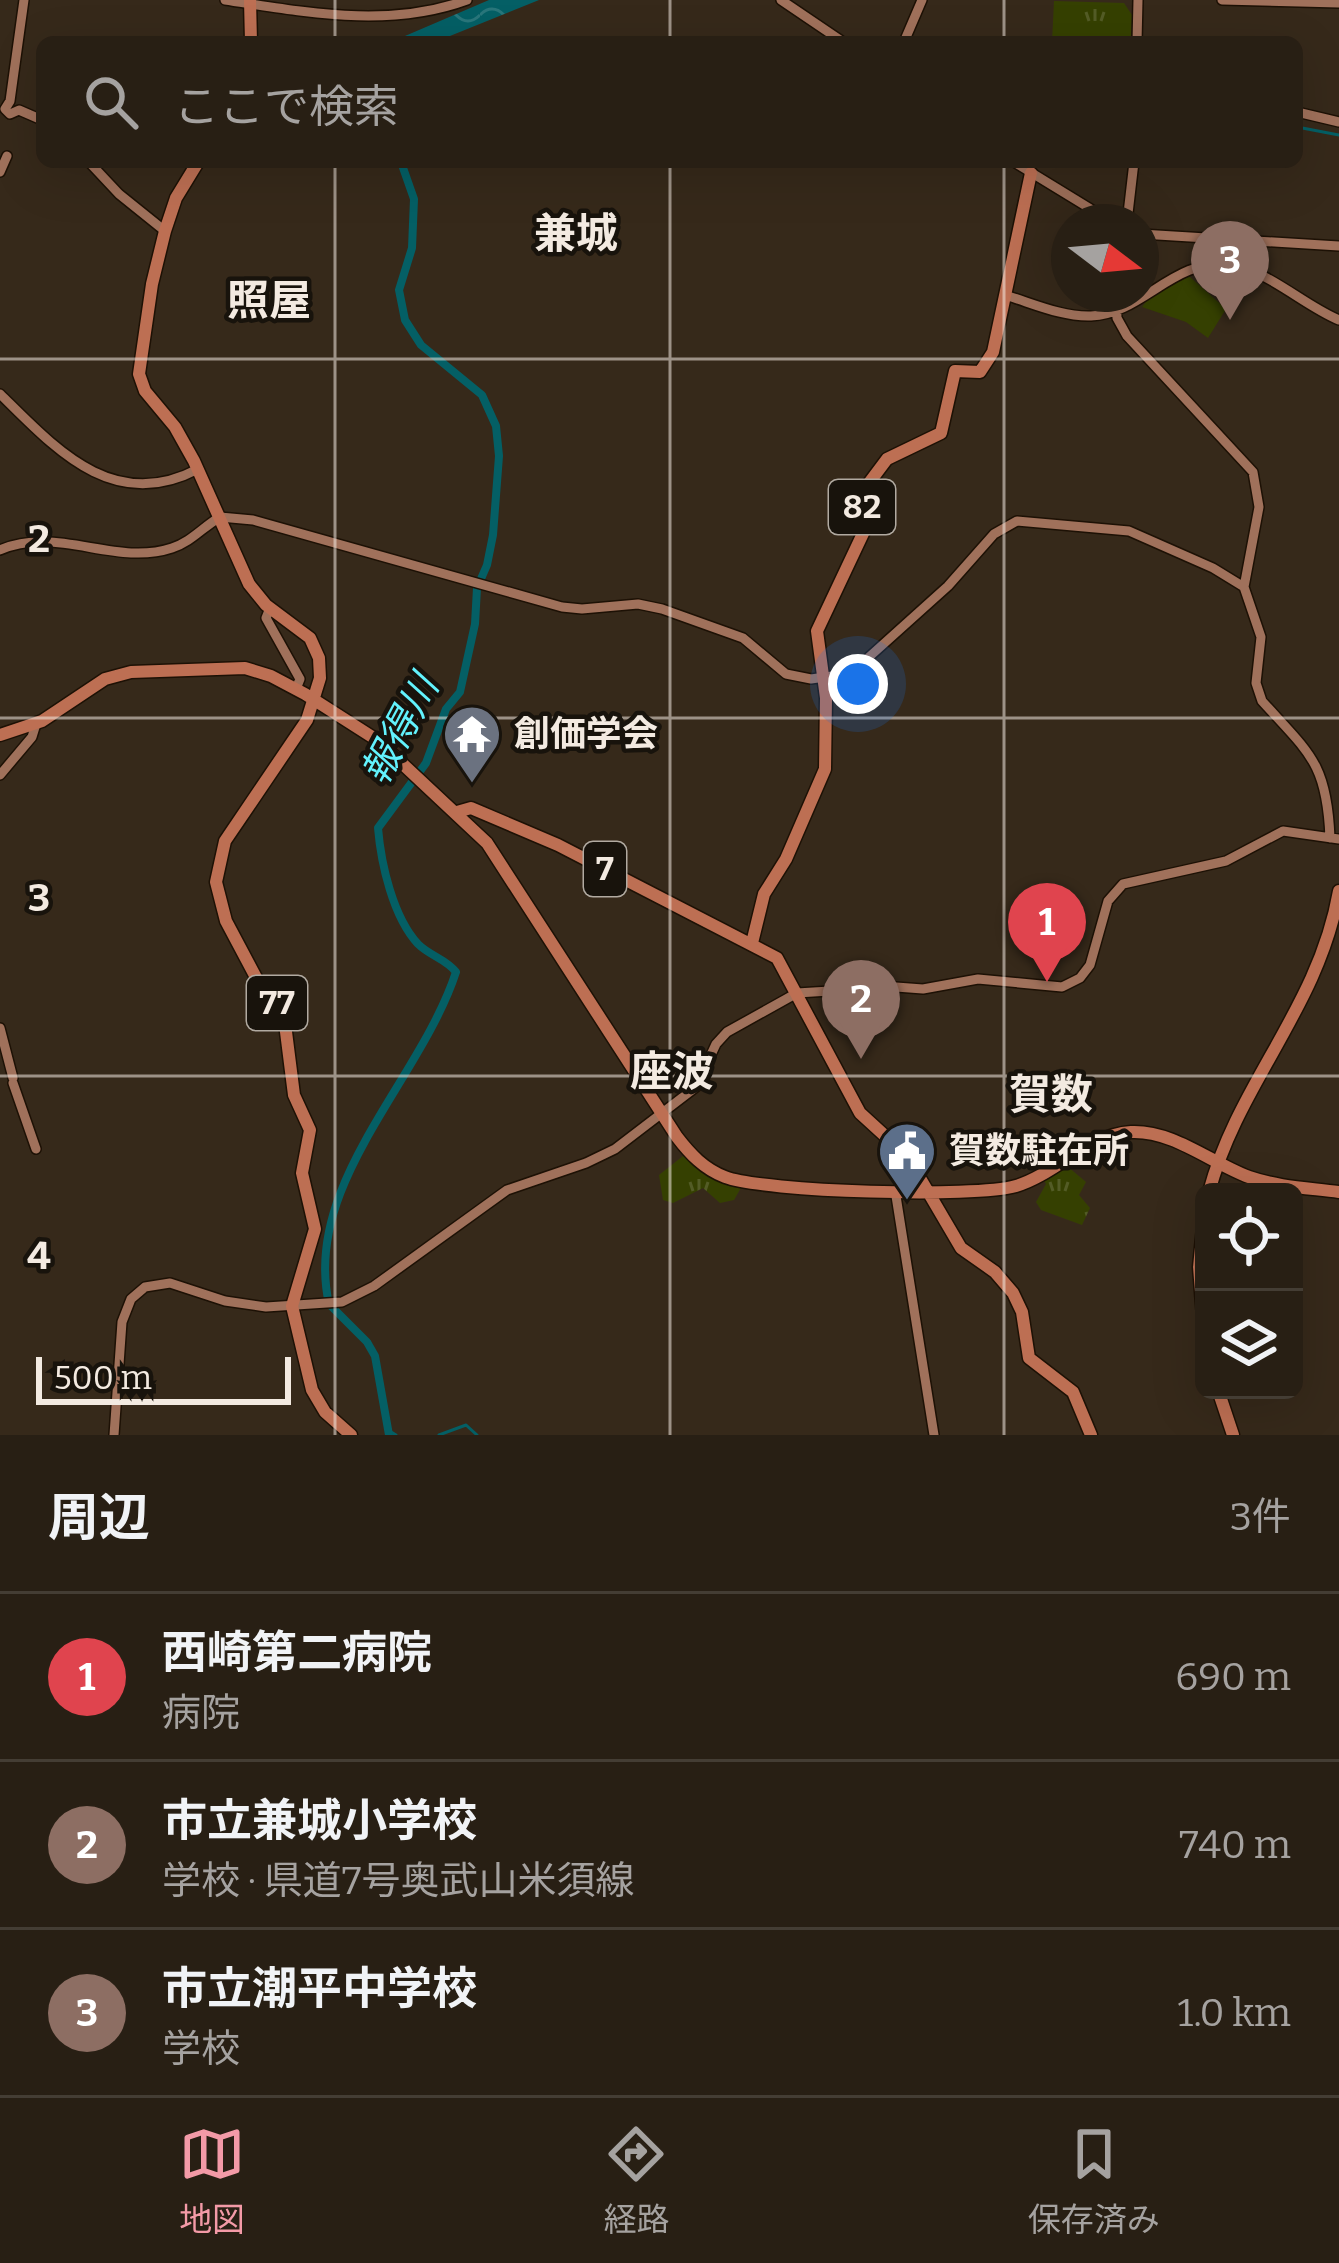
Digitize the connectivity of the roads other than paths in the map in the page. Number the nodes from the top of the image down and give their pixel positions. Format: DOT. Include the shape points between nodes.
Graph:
graph roads {
  1 [pos="24,0"];
  2 [pos="225,0"];
  3 [pos="466,0"];
  4 [pos="782,0"];
  5 [pos="924,0"];
  6 [pos="1138,0"];
  7 [pos="1222,0"];
  8 [pos="251,2"];
  9 [pos="1339,3"];
  10 [pos="251,36"];
  11 [pos="833,36"];
  12 [pos="910,36"];
  13 [pos="1137,36"];
  14 [pos="9,106"];
  15 [pos="1303,113"];
  16 [pos="1339,122"];
  17 [pos="7,156"];
  18 [pos="95,168"];
  19 [pos="194,168"];
  20 [pos="1024,168"];
  21 [pos="1133,168"];
  22 [pos="0,172"];
  23 [pos="1031,172"];
  24 [pos="1083,204"];
  25 [pos="1129,204"];
  26 [pos="165,231"];
  27 [pos="1159,236"];
  28 [pos="1339,244"];
  29 [pos="1159,286"];
  30 [pos="1008,296"];
  31 [pos="1051,308"];
  32 [pos="1064,312"];
  33 [pos="1108,312"];
  34 [pos="1116,312"];
  35 [pos="1339,320"];
  36 [pos="0,394"];
  37 [pos="199,469"];
  38 [pos="220,517"];
  39 [pos="0,550"];
  40 [pos="1244,586"];
  41 [pos="270,608"];
  42 [pos="822,677"];
  43 [pos="296,689"];
  44 [pos="314,700"];
  45 [pos="36,724"];
  46 [pos="0,735"];
  47 [pos="0,775"];
  48 [pos="457,812"];
  49 [pos="1334,838"];
  50 [pos="1339,891"];
  51 [pos="1339,912"];
  52 [pos="752,943"];
  53 [pos="1331,946"];
  54 [pos="797,993"];
  55 [pos="0,1028"];
  56 [pos="662,1114"];
  57 [pos="36,1149"];
  58 [pos="1220,1164"];
  59 [pos="914,1166"];
  60 [pos="1215,1183"];
  61 [pos="897,1190"];
  62 [pos="926,1191"];
  63 [pos="1339,1192"];
  64 [pos="292,1306"];
  65 [pos="1223,1399"];
  66 [pos="114,1435"];
  67 [pos="351,1435"];
  68 [pos="934,1435"];
  69 [pos="1091,1435"];
  70 [pos="1235,1435"];
  1 -- 14 [label="street"];
  2 -- 8 [label="street"];
  3 -- 8 [label="street" via="373,16"];
  4 -- 11 [label="street"];
  5 -- 12 [label="street"];
  6 -- 13 [label="street"];
  7 -- 9 [label="street"];
  8 -- 10 [label="main road"];
  15 -- 16 [label="street"];
  17 -- 22 [label="street"];
  18 -- 26 [label="street"];
  19 -- 26 [label="main road, 77"];
  20 -- 23 [label="street"];
  21 -- 25 [label="street"];
  23 -- 24 [label="street"];
  23 -- 30 [label="main road, 82"];
  26 -- 37 [label="main road, 77" via="139,374"];
  27 -- 28 [label="street"];
  29 -- 35 [label="street" via="1215,264 1253,272"];
  30 -- 31 [label="street"];
  30 -- 42 [label="main road, 82" via="982,370 955,371 943,430 886,458 860,495 867,525 817,631"];
  32 -- 33 [label="street"];
  34 -- 40 [label="street" via="1126,336 1252,472 1259,507"];
  36 -- 37 [label="street" via="58,451 94,473 142,483"];
  37 -- 38 [label="main road, 77"];
  38 -- 39 [label="street" via="158,552 36,539"];
  38 -- 41 [label="main road, 77" via="246,580"];
  38 -- 42 [label="street" via="572,609 662,609 743,638 794,677"];
  40 -- 42 [label="street" via="1146,537 1025,520 1001,527 865,661"];
  40 -- 49 [label="street" via="1261,637 1260,698 1320,770"];
  41 -- 43 [label="street" via="265,616 300,679"];
  41 -- 44 [label="main road, 77" via="315,646"];
  42 -- 52 [label="main road, 82" via="824,774 764,894"];
  43 -- 44 [label="main road, 7"];
  43 -- 45 [label="main road, 7" via="239,667 131,672 95,683"];
  44 -- 48 [label="main road, 7" via="359,727"];
  44 -- 64 [label="main road, 77" via="225,842 216,875 226,921 284,1016 292,1089 310,1130 302,1173 315,1232"];
  45 -- 46 [label="main road, 7"];
  45 -- 47 [label="street"];
  48 -- 52 [label="main road, 7" via="471,808 558,845"];
  48 -- 56 [label="main road, 7" via="502,861"];
  49 -- 54 [label="street" via="1277,832 1226,861 1123,884 1111,895 1090,965 1062,987 978,980"];
  50 -- 53 [label="main road"];
  51 -- 53 [label="main road"];
  52 -- 54 [label="main road, 7" via="778,959"];
  53 -- 58 [label="main road"];
  54 -- 56 [label="street" via="721,1037 700,1083"];
  54 -- 59 [label="main road, 7" via="860,1113"];
  55 -- 57 [label="street"];
  56 -- 61 [label="main road, 7" via="694,1158 735,1180"];
  56 -- 64 [label="street" via="603,1156 500,1194 374,1286 339,1303"];
  58 -- 60 [label="main road"];
  58 -- 62 [label="main road, 7" via="1163,1137 1126,1133 1017,1186"];
  58 -- 63 [label="main road, 7" via="1270,1183"];
  59 -- 61 [label="street"];
  59 -- 62 [label="main road, 7"];
  61 -- 62 [label="main road, 7"];
  61 -- 68 [label="street"];
  62 -- 69 [label="main road" via="961,1248 1013,1293 1029,1358 1073,1392"];
  64 -- 66 [label="street" via="225,1301 170,1283 137,1292 122,1322"];
  64 -- 67 [label="main road" via="312,1390"];
  65 -- 70 [label="main road"];
}
